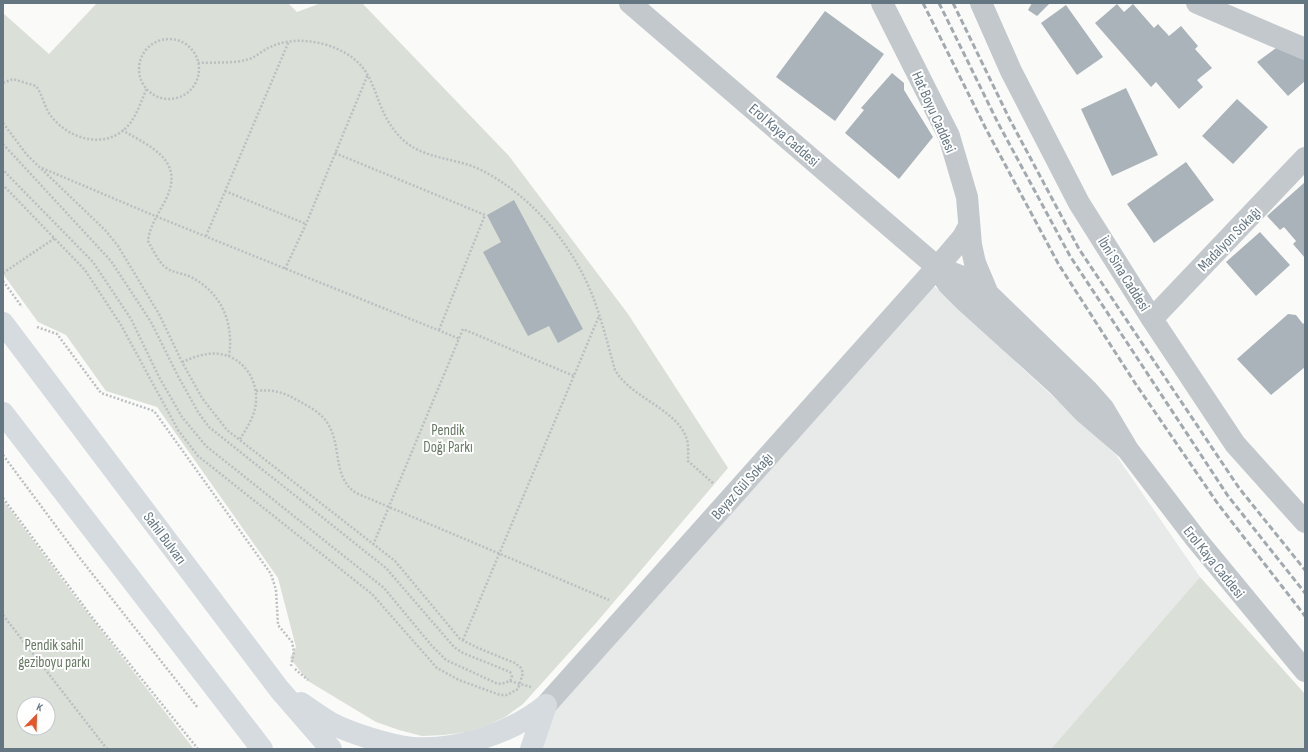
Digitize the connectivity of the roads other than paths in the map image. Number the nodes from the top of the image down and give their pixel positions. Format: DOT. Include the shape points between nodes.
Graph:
graph roads {
  1 [pos="630,3"];
  2 [pos="882,3"];
  3 [pos="981,3"];
  4 [pos="1197,3"];
  5 [pos="1305,49"];
  6 [pos="1305,158"];
  7 [pos="969,226"];
  8 [pos="937,267"];
  9 [pos="988,294"];
  10 [pos="1152,319"];
  11 [pos="3,323"];
  12 [pos="3,413"];
  13 [pos="1128,450"];
  14 [pos="1305,522"];
  15 [pos="1305,671"];
  16 [pos="279,689"];
  17 [pos="546,705"];
  18 [pos="531,747"];
  19 [pos="262,749"];
  20 [pos="331,749"];
  1 -- 8 [label="street, Erol Kaya Caddesi"];
  2 -- 7 [label="street, Hat Boyu Caddesi" via="948,136 967,196"];
  3 -- 10 [label="street, İbni Sina Caddesi" via="1011,71 1079,203"];
  4 -- 5 [label="street"];
  6 -- 10 [label="street, Madalyon Sokağı"];
  7 -- 8 [label="street, Beyaz Gül Sokağı" via="963,237"];
  7 -- 9 [label="street, Hat Boyu Caddesi" via="975,263"];
  8 -- 9 [label="street, Erol Kaya Caddesi" via="960,276"];
  8 -- 13 [label="street, Erol Kaya Caddesi" via="948,284 963,299"];
  8 -- 17 [label="street, Beyaz Gül Sokağı"];
  9 -- 13 [label="street, Erol Kaya Caddesi" via="1088,391 1103,408"];
  10 -- 14 [label="street, İbni Sina Caddesi" via="1235,444"];
  11 -- 16 [label="highway, Sahil Bulvarı"];
  12 -- 19 [label="highway"];
  13 -- 15 [label="street, Erol Kaya Caddesi" via="1196,539"];
  16 -- 17 [label="highway" via="332,724 368,738 412,748 458,744 501,732 534,715"];
  16 -- 20 [label="highway, Sahil Bulvarı"];
  17 -- 18 [label="highway"];
}
